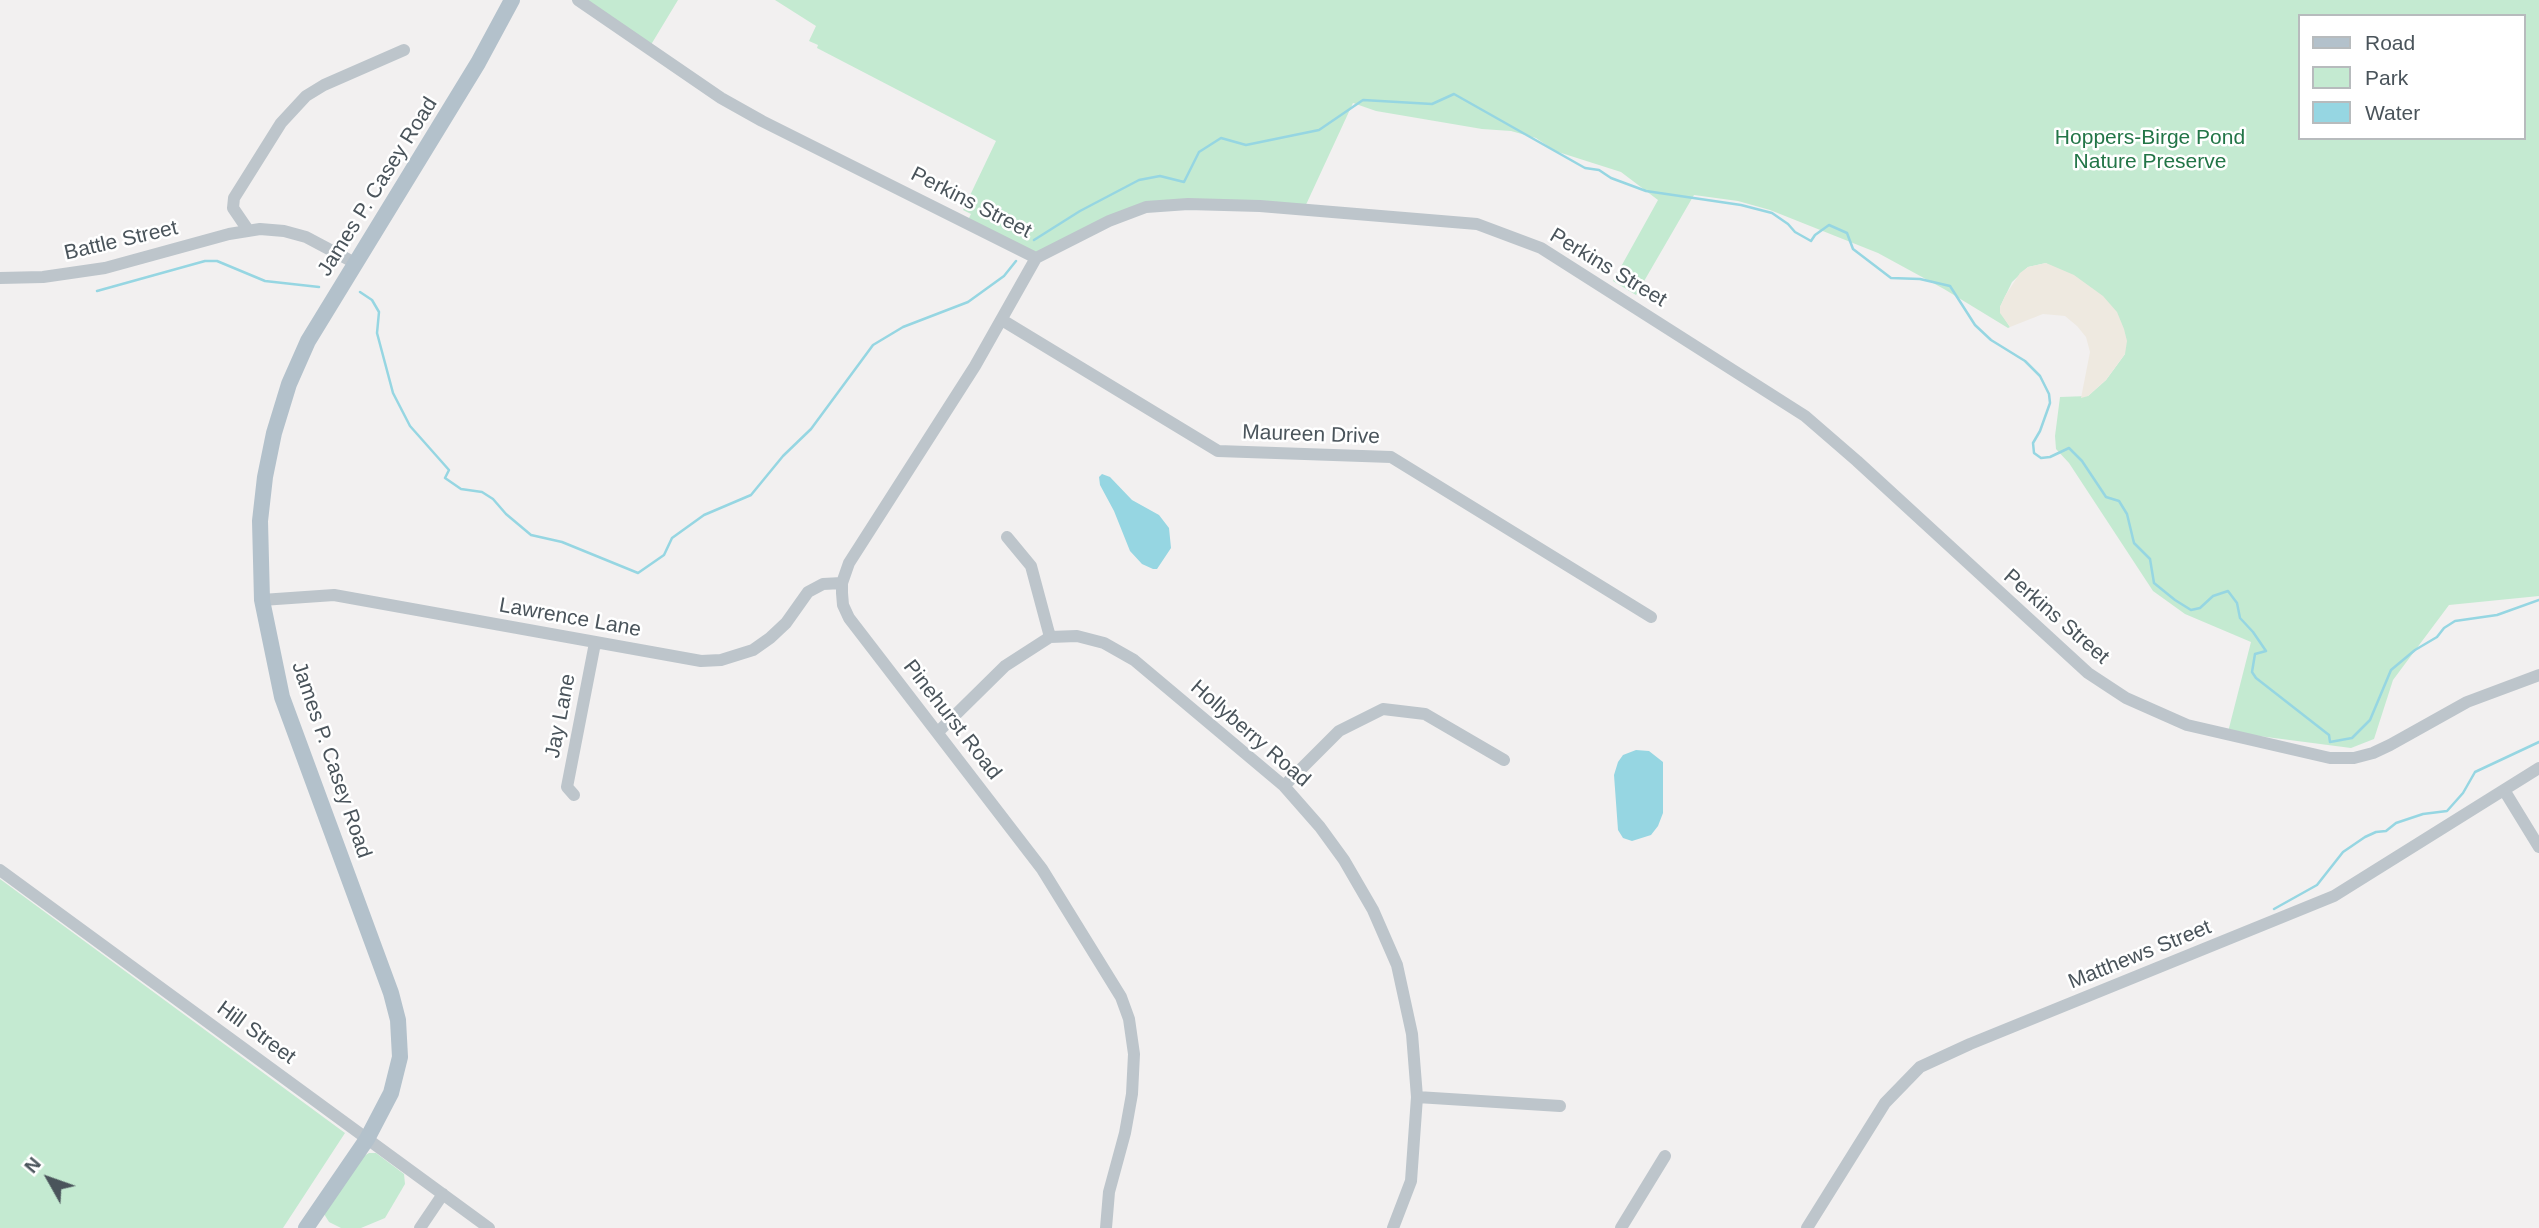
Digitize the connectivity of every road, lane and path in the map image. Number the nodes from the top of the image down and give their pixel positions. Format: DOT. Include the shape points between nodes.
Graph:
graph roads {
  1 [pos="512,0"];
  2 [pos="578,0"];
  3 [pos="404,50"];
  4 [pos="248,230"];
  5 [pos="1036,258"];
  6 [pos="355,263"];
  7 [pos="0,278"];
  8 [pos="1002,320"];
  9 [pos="1006,537"];
  10 [pos="842,583"];
  11 [pos="262,600"];
  12 [pos="1651,617"];
  13 [pos="1050,637"];
  14 [pos="596,643"];
  15 [pos="2539,675"];
  16 [pos="938,732"];
  17 [pos="1504,761"];
  18 [pos="2539,768"];
  19 [pos="1284,786"];
  20 [pos="2504,790"];
  21 [pos="574,795"];
  22 [pos="2539,846"];
  23 [pos="0,870"];
  24 [pos="1417,1097"];
  25 [pos="1560,1106"];
  26 [pos="367,1139"];
  27 [pos="1665,1156"];
  28 [pos="443,1194"];
  29 [pos="1628,1226"];
  30 [pos="306,1228"];
  31 [pos="420,1228"];
  32 [pos="489,1228"];
  33 [pos="1106,1228"];
  34 [pos="1393,1228"];
  35 [pos="1807,1228"];
  1 -- 6 [label="main road, James P. Casey Road"];
  2 -- 5 [label="street, Perkins Street" via="721,98"];
  3 -- 4 [label="street" via="324,85 306,96 281,123 234,198 233,208"];
  4 -- 6 [label="street, Battle Street" via="296,233"];
  4 -- 7 [label="street, Battle Street" via="104,268"];
  5 -- 8 [label="street"];
  5 -- 15 [label="street, Perkins Street" via="1146,207 1261,206 1477,224 1552,254 1805,416 2079,665 2126,698 2165,717 2208,732 2295,751 2354,758 2390,745 2467,702"];
  6 -- 11 [label="main road, James P. Casey Road" via="308,341 274,433 260,522"];
  8 -- 10 [label="street" via="849,563"];
  8 -- 12 [label="street, Maureen Drive" via="1218,451 1391,457"];
  9 -- 13 [label="street" via="1031,566"];
  10 -- 14 [label="street, Lawrence Lane" via="823,583 808,592 770,638 735,658 701,661"];
  10 -- 16 [label="street, Pinehurst Road" via="849,618"];
  11 -- 14 [label="street, Lawrence Lane" via="334,595"];
  11 -- 26 [label="main road, James P. Casey Road" via="282,697 371,934 398,1020 400,1057 391,1093"];
  13 -- 16 [label="street" via="1004,666"];
  13 -- 19 [label="street, Hollyberry Road" via="1077,636 1104,643 1134,660"];
  14 -- 21 [label="street, Jay Lane" via="567,787"];
  16 -- 33 [label="street, Pinehurst Road" via="1042,869 1107,972 1129,1019 1135,1054 1132,1094 1108,1192"];
  17 -- 19 [label="street" via="1425,713 1383,709 1339,730"];
  18 -- 20 [label="street, Matthews Street"];
  19 -- 24 [label="street, Hollyberry Road" via="1344,860 1397,965 1412,1034"];
  20 -- 22 [label="street"];
  20 -- 35 [label="street, Matthews Street" via="2334,896 1920,1067 1885,1103"];
  23 -- 26 [label="street, Hill Street"];
  24 -- 25 [label="street"];
  24 -- 34 [label="street, Hollyberry Road" via="1411,1181"];
  26 -- 28 [label="street, Hill Street"];
  26 -- 30 [label="main road, James P. Casey Road"];
  27 -- 29 [label="street"];
  28 -- 31 [label="street"];
  28 -- 32 [label="street, Hill Street"];
}
